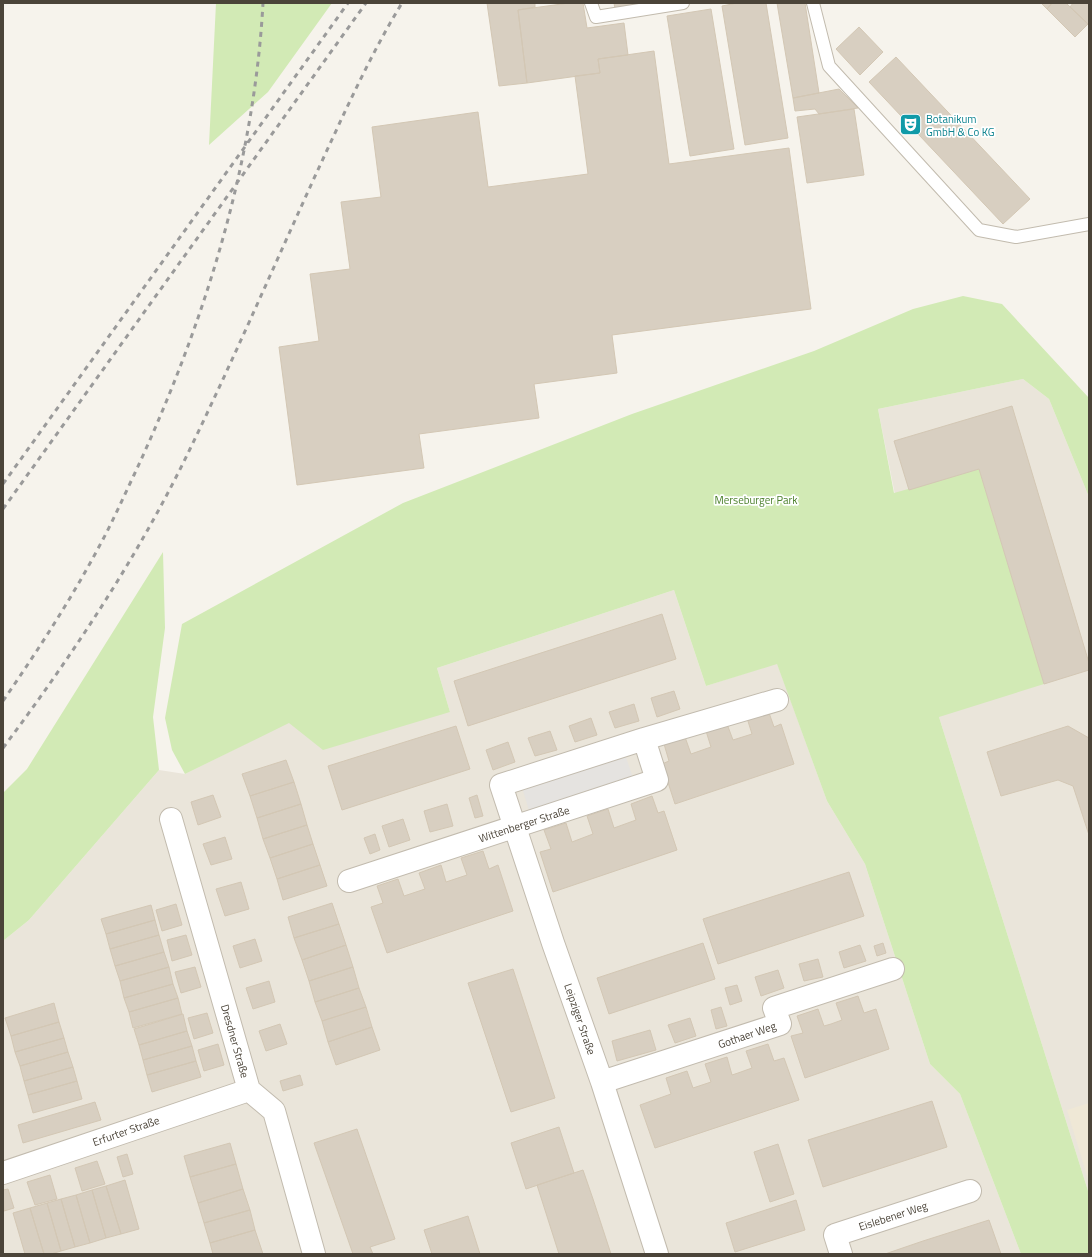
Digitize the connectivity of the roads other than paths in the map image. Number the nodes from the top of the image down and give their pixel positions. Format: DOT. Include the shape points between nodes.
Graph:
graph roads {
  1 [pos="591,3"];
  2 [pos="683,3"];
  3 [pos="813,3"];
  4 [pos="1089,224"];
  5 [pos="777,700"];
  6 [pos="644,739"];
  7 [pos="171,819"];
  8 [pos="515,826"];
  9 [pos="349,882"];
  10 [pos="893,969"];
  11 [pos="602,1082"];
  12 [pos="249,1090"];
  13 [pos="3,1173"];
  14 [pos="970,1191"];
  15 [pos="314,1254"];
  16 [pos="657,1254"];
  17 [pos="841,1254"];
  1 -- 2 [label="lane" via="596,18"];
  3 -- 4 [label="lane" via="829,66 979,230 1016,237"];
  5 -- 6 [label="street"];
  6 -- 8 [label="street, Wittenberger Straße" via="657,780"];
  6 -- 8 [label="street, Leipziger Straße" via="501,785"];
  7 -- 12 [label="street, Dresdner Straße"];
  8 -- 9 [label="street, Wittenberger Straße"];
  8 -- 11 [label="street, Leipziger Straße"];
  10 -- 11 [label="street, Gothaer Weg" via="774,1008 780,1024"];
  11 -- 16 [label="street, Leipziger Straße"];
  12 -- 13 [label="street, Erfurter Straße"];
  12 -- 15 [label="street, Dresdner Straße" via="274,1111"];
  14 -- 17 [label="street, Eislebener Weg" via="835,1234"];
}
